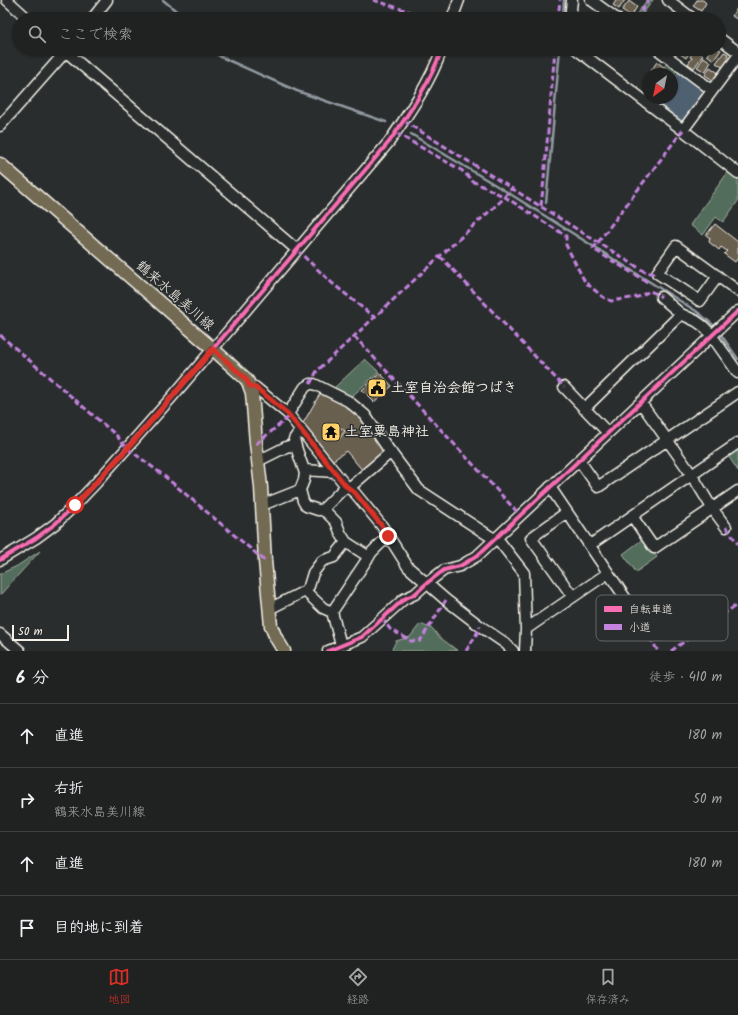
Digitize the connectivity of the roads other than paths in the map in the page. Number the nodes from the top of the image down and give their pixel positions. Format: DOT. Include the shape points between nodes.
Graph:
graph roads {
  1 [pos="7,0"];
  2 [pos="107,0"];
  3 [pos="459,0"];
  4 [pos="572,0"];
  5 [pos="591,0"];
  6 [pos="668,0"];
  7 [pos="20,12"];
  8 [pos="98,12"];
  9 [pos="455,12"];
  10 [pos="571,12"];
  11 [pos="607,12"];
  12 [pos="684,12"];
  13 [pos="726,43"];
  14 [pos="738,52"];
  15 [pos="61,56"];
  16 [pos="73,56"];
  17 [pos="439,56"];
  18 [pos="585,56"];
  19 [pos="666,56"];
  20 [pos="738,56"];
  21 [pos="712,90"];
  22 [pos="0,126"];
  23 [pos="683,130"];
  24 [pos="0,164"];
  25 [pos="738,173"];
  26 [pos="297,250"];
  27 [pos="718,276"];
  28 [pos="738,291"];
  29 [pos="661,297"];
  30 [pos="738,311"];
  31 [pos="681,314"];
  32 [pos="716,332"];
  33 [pos="213,349"];
  34 [pos="738,373"];
  35 [pos="250,386"];
  36 [pos="564,387"];
  37 [pos="738,392"];
  38 [pos="641,403"];
  39 [pos="584,409"];
  40 [pos="288,414"];
  41 [pos="301,429"];
  42 [pos="608,433"];
  43 [pos="667,440"];
  44 [pos="311,441"];
  45 [pos="738,443"];
  46 [pos="296,448"];
  47 [pos="391,452"];
  48 [pos="579,460"];
  49 [pos="258,461"];
  50 [pos="304,470"];
  51 [pos="335,472"];
  52 [pos="692,475"];
  53 [pos="348,487"];
  54 [pos="550,487"];
  55 [pos="300,490"];
  56 [pos="738,491"];
  57 [pos="262,505"];
  58 [pos="712,508"];
  59 [pos="322,510"];
  60 [pos="567,512"];
  61 [pos="632,516"];
  62 [pos="726,527"];
  63 [pos="388,536"];
  64 [pos="495,539"];
  65 [pos="346,542"];
  66 [pos="590,545"];
  67 [pos="369,557"];
  68 [pos="0,560"];
  69 [pos="608,573"];
  70 [pos="427,583"];
  71 [pos="305,591"];
  72 [pos="623,595"];
  73 [pos="573,597"];
  74 [pos="269,609"];
  75 [pos="332,612"];
  76 [pos="526,629"];
  77 [pos="0,634"];
  78 [pos="341,645"];
  79 [pos="20,651"];
  80 [pos="284,651"];
  81 [pos="328,651"];
  82 [pos="513,651"];
  83 [pos="525,651"];
  1 -- 7 [label="street"];
  2 -- 8 [label="street"];
  3 -- 9 [label="street"];
  4 -- 10 [label="street"];
  5 -- 11 [label="street"];
  6 -- 12 [label="street"];
  13 -- 14 [label="street"];
  15 -- 22 [label="street"];
  16 -- 26 [label="street"];
  17 -- 26 [label="street" via="424,88 389,142"];
  18 -- 23 [label="street"];
  19 -- 21 [label="street"];
  20 -- 21 [label="street"];
  21 -- 23 [label="street"];
  23 -- 25 [label="street"];
  24 -- 33 [label="main road, 鶴来水島美川線"];
  26 -- 33 [label="street"];
  27 -- 27 [label="street" via="676,246 658,274 700,301"];
  27 -- 28 [label="street"];
  29 -- 31 [label="street"];
  30 -- 32 [label="street"];
  31 -- 32 [label="street"];
  31 -- 39 [label="street"];
  32 -- 34 [label="street"];
  32 -- 38 [label="street"];
  33 -- 35 [label="main road, 鶴来水島美川線" via="245,378"];
  33 -- 68 [label="street" via="75,505 36,538"];
  35 -- 40 [label="street" via="255,387"];
  35 -- 49 [label="main road"];
  36 -- 39 [label="street"];
  37 -- 43 [label="street"];
  38 -- 42 [label="street"];
  38 -- 43 [label="street"];
  39 -- 42 [label="street"];
  40 -- 41 [label="street"];
  40 -- 47 [label="street" via="305,387 314,384 348,401 365,415"];
  41 -- 44 [label="street"];
  41 -- 46 [label="street" via="294,439"];
  42 -- 48 [label="street"];
  43 -- 48 [label="street" via="598,487"];
  43 -- 52 [label="street"];
  44 -- 46 [label="street"];
  44 -- 51 [label="street"];
  45 -- 52 [label="street"];
  46 -- 49 [label="street" via="286,447"];
  46 -- 50 [label="street"];
  47 -- 53 [label="street"];
  47 -- 64 [label="street" via="419,490"];
  48 -- 54 [label="street"];
  49 -- 57 [label="main road"];
  50 -- 51 [label="street"];
  50 -- 55 [label="street"];
  51 -- 53 [label="street"];
  52 -- 58 [label="street"];
  52 -- 61 [label="street"];
  53 -- 59 [label="street"];
  53 -- 63 [label="street"];
  54 -- 60 [label="street"];
  54 -- 64 [label="street"];
  55 -- 57 [label="street"];
  55 -- 59 [label="street" via="306,506"];
  56 -- 58 [label="street"];
  57 -- 74 [label="main road"];
  58 -- 61 [label="street" via="654,548"];
  58 -- 62 [label="street"];
  59 -- 65 [label="street" via="336,522"];
  60 -- 66 [label="street"];
  60 -- 73 [label="street" via="531,538"];
  61 -- 66 [label="street"];
  63 -- 67 [label="street"];
  63 -- 70 [label="street" via="408,567"];
  64 -- 70 [label="street" via="477,556 460,566 444,570"];
  64 -- 76 [label="street" via="524,573"];
  65 -- 67 [label="street"];
  65 -- 71 [label="street" via="334,557 322,561"];
  66 -- 69 [label="street"];
  67 -- 75 [label="street"];
  69 -- 72 [label="street"];
  69 -- 73 [label="street"];
  70 -- 78 [label="street" via="415,594 404,599 362,637"];
  70 -- 82 [label="street"];
  71 -- 74 [label="street"];
  71 -- 75 [label="street" via="323,608"];
  73 -- 76 [label="street"];
  74 -- 80 [label="main road" via="271,626"];
  75 -- 78 [label="street"];
  76 -- 83 [label="street"];
  77 -- 79 [label="street"];
  78 -- 81 [label="street"];
}
